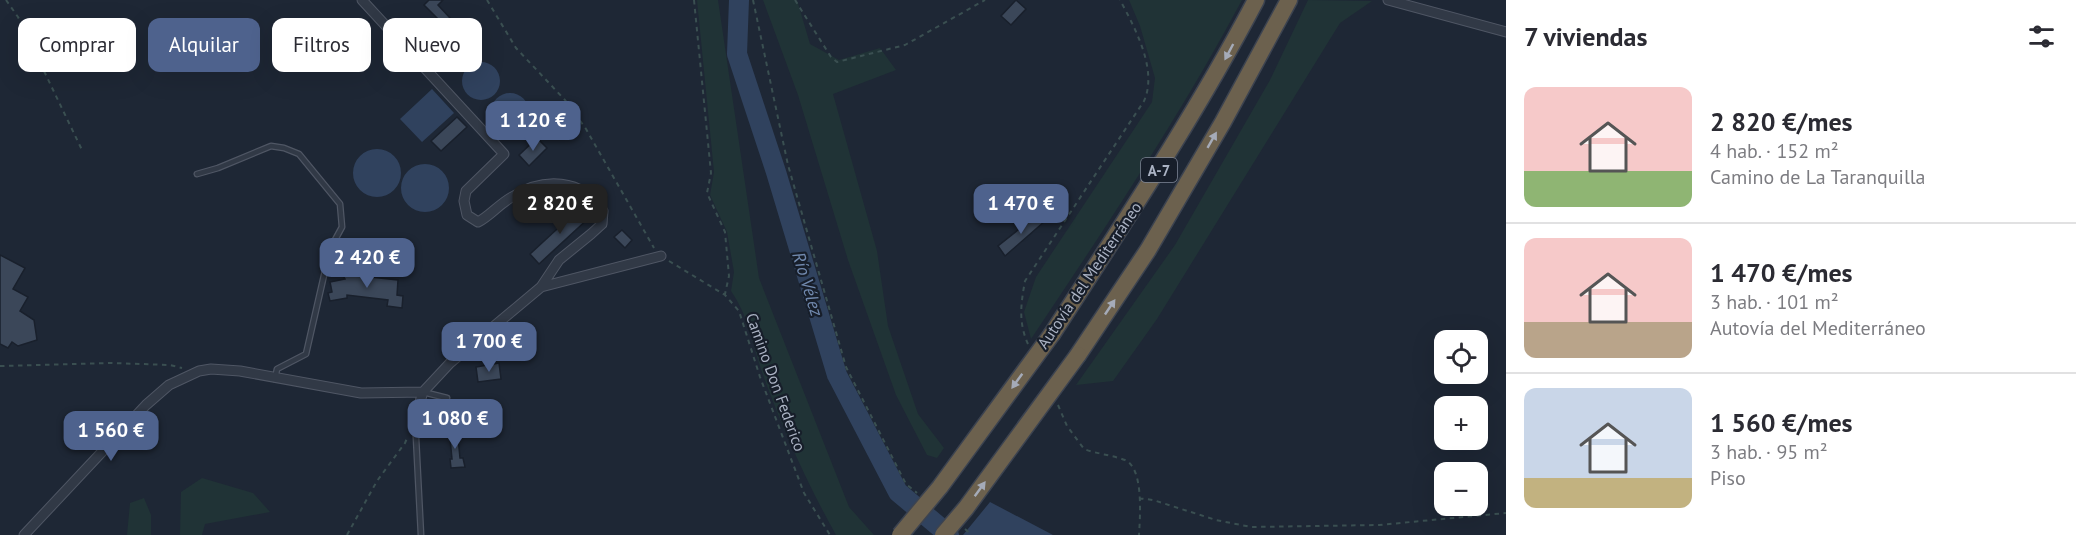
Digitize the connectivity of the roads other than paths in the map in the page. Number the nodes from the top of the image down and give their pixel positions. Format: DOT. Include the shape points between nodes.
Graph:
graph roads {
  1 [pos="362,0"];
  2 [pos="1256,0"];
  3 [pos="1289,0"];
  4 [pos="1388,0"];
  5 [pos="1506,32"];
  6 [pos="197,174"];
  7 [pos="661,256"];
  8 [pos="541,287"];
  9 [pos="275,379"];
  10 [pos="423,392"];
  11 [pos="447,398"];
  12 [pos="415,418"];
  13 [pos="24,535"];
  14 [pos="421,535"];
  15 [pos="900,535"];
  16 [pos="943,535"];
  1 -- 8 [label="street" via="504,154 466,191 467,215 478,222 512,196 562,184 582,188 603,210 602,224 558,260"];
  2 -- 15 [label="highway, Autovía del Mediterráneo / A-7, one-way, bridge" via="1166,159 1052,334 940,488"];
  16 -- 3 [label="highway, Autovía del Mediterráneo / A-7, one-way, bridge" via="1078,355 1154,240"];
  4 -- 5 [label="street"];
  6 -- 9 [label="lane" via="271,146 284,148 299,154 340,204 342,227 330,249 306,354 277,369"];
  7 -- 8 [label="street"];
  8 -- 10 [label="street" via="450,363"];
  9 -- 10 [label="street" via="361,393"];
  9 -- 13 [label="street" via="211,369 169,385"];
  10 -- 11 [label="lane"];
  10 -- 12 [label="street"];
  12 -- 14 [label="lane"];
}
